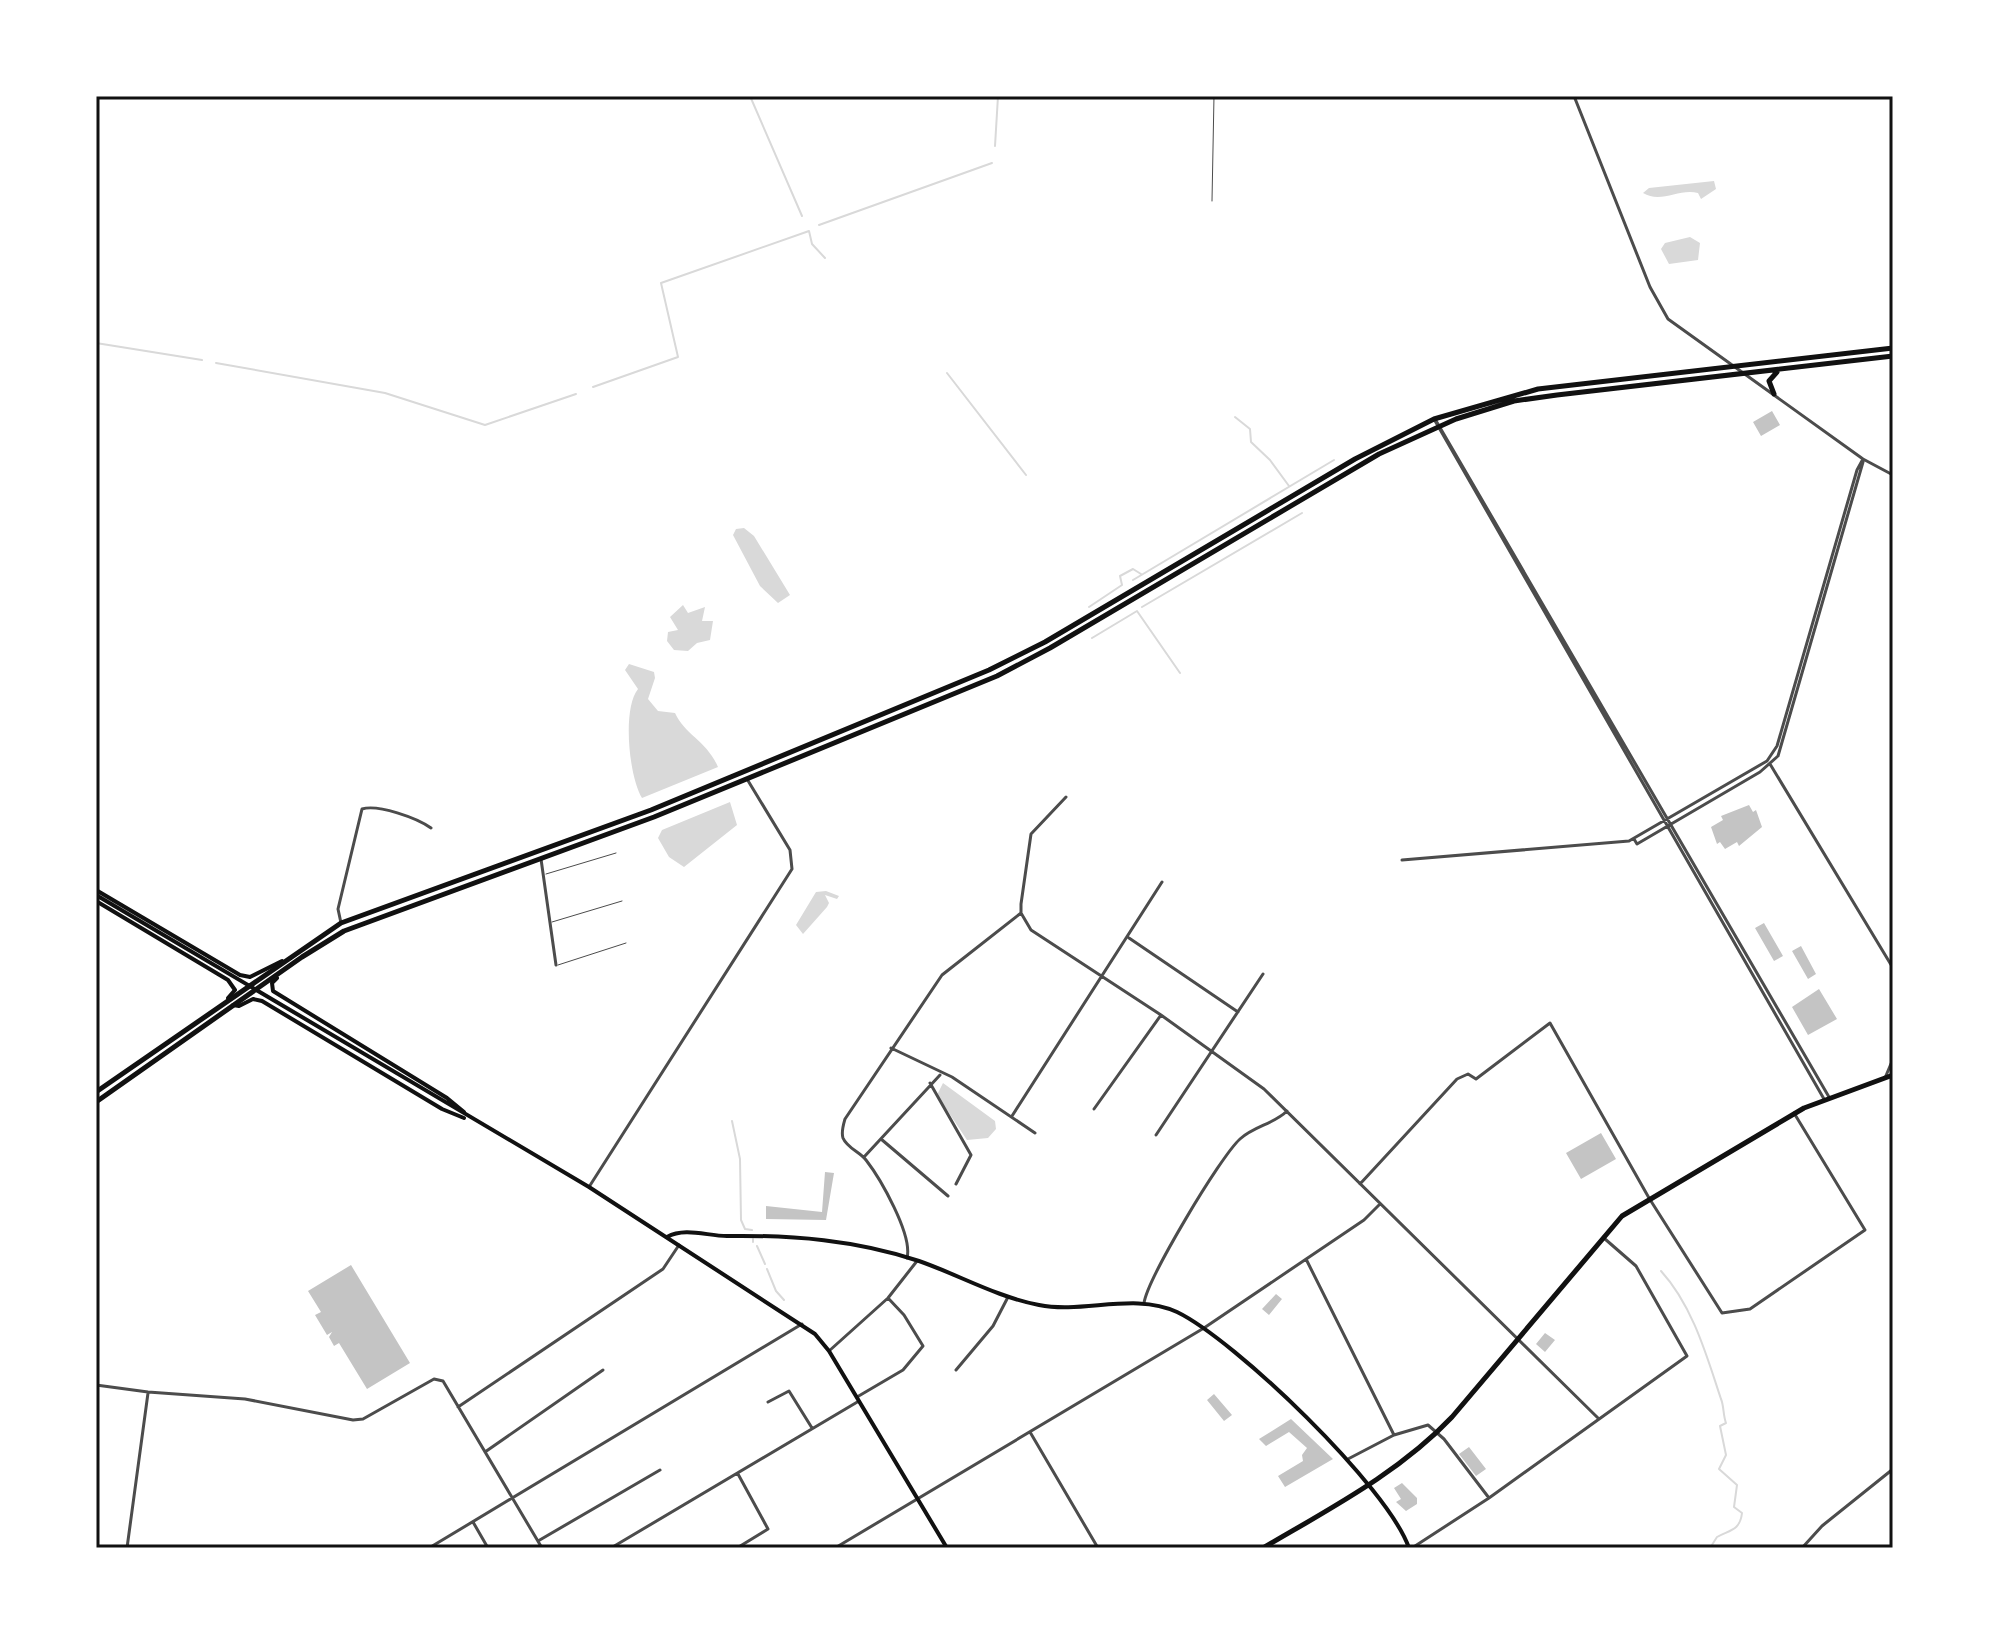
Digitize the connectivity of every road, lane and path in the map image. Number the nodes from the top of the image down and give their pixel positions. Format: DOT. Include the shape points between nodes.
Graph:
graph roads {
  1 [pos="1214,96"];
  2 [pos="1574,96"];
  3 [pos="1212,201"];
  4 [pos="1893,348"];
  5 [pos="1893,356"];
  6 [pos="1736,369"];
  7 [pos="1777,372"];
  8 [pos="1746,375"];
  9 [pos="1774,394"];
  10 [pos="1434,419"];
  11 [pos="1438,426"];
  12 [pos="1863,459"];
  13 [pos="1893,475"];
  14 [pos="1769,763"];
  15 [pos="747,779"];
  16 [pos="1066,797"];
  17 [pos="1668,823"];
  18 [pos="431,828"];
  19 [pos="616,853"];
  20 [pos="541,859"];
  21 [pos="1402,860"];
  22 [pos="543,875"];
  23 [pos="1162,882"];
  24 [pos="96,896"];
  25 [pos="622,901"];
  26 [pos="1021,913"];
  27 [pos="341,923"];
  28 [pos="549,923"];
  29 [pos="1129,938"];
  30 [pos="626,943"];
  31 [pos="282,961"];
  32 [pos="556,965"];
  33 [pos="289,966"];
  34 [pos="1893,968"];
  35 [pos="1263,974"];
  36 [pos="1102,978"];
  37 [pos="233,1005"];
  38 [pos="218,1007"];
  39 [pos="1238,1012"];
  40 [pos="1161,1015"];
  41 [pos="891,1048"];
  42 [pos="1213,1052"];
  43 [pos="1893,1059"];
  44 [pos="940,1074"];
  45 [pos="1893,1075"];
  46 [pos="1885,1078"];
  47 [pos="930,1083"];
  48 [pos="96,1092"];
  49 [pos="1827,1098"];
  50 [pos="96,1102"];
  51 [pos="1094,1109"];
  52 [pos="1287,1111"];
  53 [pos="1794,1113"];
  54 [pos="1012,1116"];
  55 [pos="475,1122"];
  56 [pos="1035,1133"];
  57 [pos="1156,1135"];
  58 [pos="881,1139"];
  59 [pos="864,1157"];
  60 [pos="956,1184"];
  61 [pos="1360,1184"];
  62 [pos="589,1187"];
  63 [pos="948,1196"];
  64 [pos="1649,1198"];
  65 [pos="1380,1204"];
  66 [pos="667,1237"];
  67 [pos="1602,1237"];
  68 [pos="679,1245"];
  69 [pos="907,1258"];
  70 [pos="1306,1259"];
  71 [pos="917,1261"];
  72 [pos="1008,1297"];
  73 [pos="888,1298"];
  74 [pos="1144,1303"];
  75 [pos="802,1324"];
  76 [pos="1204,1328"];
  77 [pos="1518,1338"];
  78 [pos="829,1351"];
  79 [pos="603,1370"];
  80 [pos="956,1370"];
  81 [pos="96,1385"];
  82 [pos="148,1392"];
  83 [pos="858,1399"];
  84 [pos="768,1402"];
  85 [pos="458,1407"];
  86 [pos="1599,1419"];
  87 [pos="812,1429"];
  88 [pos="1030,1432"];
  89 [pos="1437,1433"];
  90 [pos="1394,1435"];
  91 [pos="485,1452"];
  92 [pos="1348,1459"];
  93 [pos="1893,1469"];
  94 [pos="660,1470"];
  95 [pos="738,1474"];
  96 [pos="1368,1486"];
  97 [pos="917,1498"];
  98 [pos="1489,1498"];
  99 [pos="512,1501"];
  100 [pos="473,1522"];
  101 [pos="538,1541"];
  102 [pos="431,1547"];
  103 [pos="127,1548"];
  104 [pos="488,1548"];
  105 [pos="542,1548"];
  106 [pos="611,1548"];
  107 [pos="737,1548"];
  108 [pos="835,1548"];
  109 [pos="947,1548"];
  110 [pos="1098,1548"];
  111 [pos="1263,1548"];
  112 [pos="1410,1548"];
  113 [pos="1802,1548"];
  1 -- 3 [label="lane"];
  2 -- 6 [label="street" via="1656,302 1673,324"];
  4 -- 6 [label="main road"];
  5 -- 7 [label="main road"];
  6 -- 8 [label="street"];
  6 -- 10 [label="main road" via="1538,389"];
  7 -- 8 [label="main road"];
  7 -- 9 [label="main road" via="1769,381"];
  8 -- 9 [label="street"];
  8 -- 11 [label="main road" via="1514,401"];
  9 -- 12 [label="street"];
  10 -- 11 [label="street"];
  10 -- 27 [label="main road" via="989,670 651,810"];
  11 -- 15 [label="main road" via="1379,454 1011,669"];
  11 -- 17 [label="street"];
  12 -- 13 [label="street"];
  12 -- 14 [label="street"];
  14 -- 17 [label="street"];
  14 -- 34 [label="street"];
  15 -- 20 [label="main road"];
  15 -- 62 [label="street" via="790,850 792,869"];
  16 -- 26 [label="street" via="1031,834"];
  17 -- 21 [label="street" via="1636,842"];
  17 -- 49 [label="street"];
  18 -- 27 [label="street" via="413,816 377,807 362,809 338,909"];
  19 -- 22 [label="lane"];
  20 -- 22 [label="street"];
  20 -- 33 [label="main road" via="360,923"];
  22 -- 28 [label="street"];
  23 -- 29 [label="street"];
  24 -- 31 [label="main road" via="240,975 250,977"];
  24 -- 38 [label="main road" via="228,980 235,990"];
  24 -- 55 [label="main road"];
  25 -- 28 [label="lane"];
  26 -- 36 [label="street" via="1037,937"];
  26 -- 41 [label="street" via="942,975"];
  27 -- 31 [label="main road"];
  28 -- 32 [label="street"];
  29 -- 36 [label="street"];
  29 -- 39 [label="street"];
  30 -- 32 [label="lane"];
  31 -- 38 [label="main road"];
  33 -- 37 [label="main road"];
  33 -- 55 [label="main road" via="273,981 273,991 447,1098"];
  35 -- 39 [label="street"];
  36 -- 40 [label="street"];
  36 -- 54 [label="street"];
  37 -- 50 [label="main road"];
  37 -- 55 [label="main road" via="262,1001 442,1109"];
  38 -- 48 [label="main road"];
  39 -- 42 [label="street"];
  40 -- 42 [label="street"];
  40 -- 51 [label="street"];
  41 -- 44 [label="street"];
  41 -- 59 [label="street" via="845,1119 846,1143"];
  42 -- 52 [label="street"];
  42 -- 57 [label="street"];
  43 -- 46 [label="street"];
  44 -- 47 [label="street"];
  44 -- 54 [label="street"];
  45 -- 46 [label="main road"];
  46 -- 49 [label="main road"];
  47 -- 58 [label="street"];
  47 -- 60 [label="street" via="971,1157"];
  49 -- 53 [label="main road"];
  52 -- 61 [label="street"];
  52 -- 74 [label="street" via="1236,1142 1183,1223"];
  53 -- 64 [label="main road"];
  53 -- 64 [label="street" via="1865,1230 1750,1309 1722,1313"];
  54 -- 56 [label="street"];
  55 -- 62 [label="main road"];
  58 -- 59 [label="street"];
  58 -- 63 [label="street"];
  59 -- 69 [label="street" via="907,1239"];
  61 -- 64 [label="street" via="1457,1079 1468,1074 1476,1079 1550,1023"];
  61 -- 65 [label="street"];
  62 -- 66 [label="main road"];
  64 -- 67 [label="main road"];
  65 -- 70 [label="street"];
  65 -- 77 [label="street"];
  66 -- 68 [label="main road"];
  66 -- 69 [label="main road" via="679,1232 783,1235"];
  67 -- 77 [label="main road"];
  67 -- 86 [label="street" via="1636,1266 1687,1356"];
  68 -- 75 [label="main road"];
  68 -- 85 [label="street" via="663,1269"];
  69 -- 71 [label="main road"];
  70 -- 76 [label="street"];
  70 -- 90 [label="street"];
  71 -- 72 [label="main road"];
  71 -- 73 [label="street"];
  72 -- 74 [label="main road" via="1070,1309"];
  72 -- 80 [label="street" via="993,1326"];
  73 -- 78 [label="street"];
  73 -- 83 [label="street" via="923,1346 903,1370"];
  74 -- 76 [label="main road" via="1178,1312"];
  75 -- 78 [label="main road"];
  75 -- 99 [label="street"];
  76 -- 88 [label="street"];
  76 -- 92 [label="main road"];
  77 -- 86 [label="street"];
  77 -- 89 [label="main road"];
  78 -- 83 [label="main road"];
  79 -- 91 [label="street"];
  81 -- 82 [label="street"];
  82 -- 85 [label="street" via="245,1399 363,1419 434,1379 443,1381"];
  82 -- 103 [label="street"];
  83 -- 87 [label="street"];
  83 -- 97 [label="main road"];
  84 -- 87 [label="street" via="789,1391"];
  85 -- 91 [label="street"];
  86 -- 98 [label="street"];
  87 -- 95 [label="street"];
  88 -- 97 [label="street"];
  88 -- 110 [label="street"];
  89 -- 90 [label="street" via="1428,1425"];
  89 -- 96 [label="main road"];
  89 -- 98 [label="street"];
  90 -- 92 [label="street"];
  91 -- 99 [label="street"];
  92 -- 96 [label="main road"];
  93 -- 113 [label="street"];
  94 -- 101 [label="street"];
  95 -- 106 [label="street"];
  95 -- 107 [label="street" via="768,1529"];
  96 -- 111 [label="main road"];
  96 -- 112 [label="main road"];
  97 -- 108 [label="street"];
  97 -- 109 [label="main road"];
  98 -- 112 [label="street"];
  99 -- 100 [label="street"];
  99 -- 101 [label="street"];
  100 -- 102 [label="street"];
  100 -- 104 [label="street"];
  101 -- 105 [label="street"];
}
